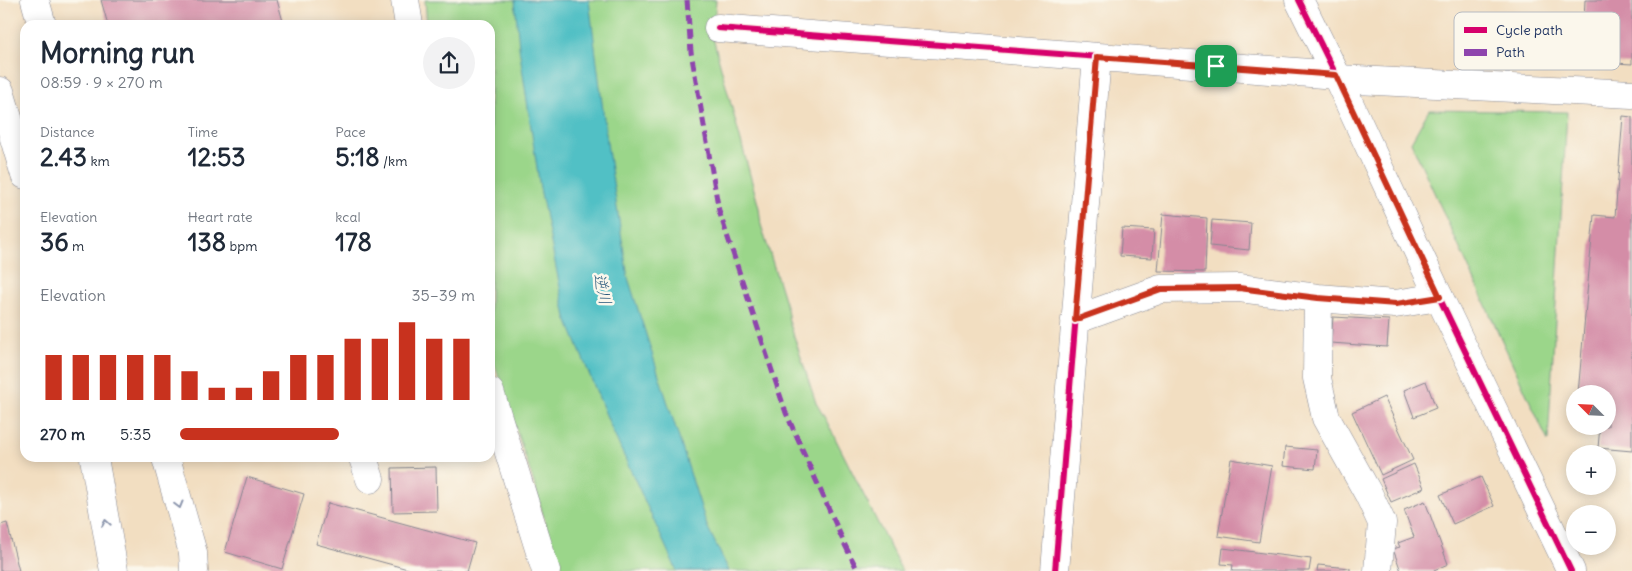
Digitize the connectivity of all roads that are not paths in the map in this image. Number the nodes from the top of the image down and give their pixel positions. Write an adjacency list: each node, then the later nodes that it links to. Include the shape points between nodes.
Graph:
1 (35, 0): 4 (main road)
2 (406, 0): 5 (main road)
3 (1299, 0): 8 (main road)
4 (41, 20)
5 (408, 20)
6 (718, 28): 7 (main road)
7 (1097, 57): 8 (main road); 14 (main road)
8 (1337, 77): 10 (main road); 12 (main road)
9 (0, 91): 11 (main road)
10 (1632, 94)
11 (20, 158)
12 (1440, 297): 13 (main road, via 1396,304); 23 (main road)
13 (1318, 298): 14 (main road, via 1239,288 1161,289); 22 (main road, via 1317,378 1326,418 1382,523)
14 (1075, 320): 21 (main road)
15 (495, 408): 20 (main road)
16 (95, 462): 18 (main road, one-way to 16)
17 (167, 462): 19 (main road, one-way to 19)
18 (114, 571)
19 (194, 571)
20 (546, 571)
21 (1055, 571)
22 (1378, 571)
23 (1572, 571)

